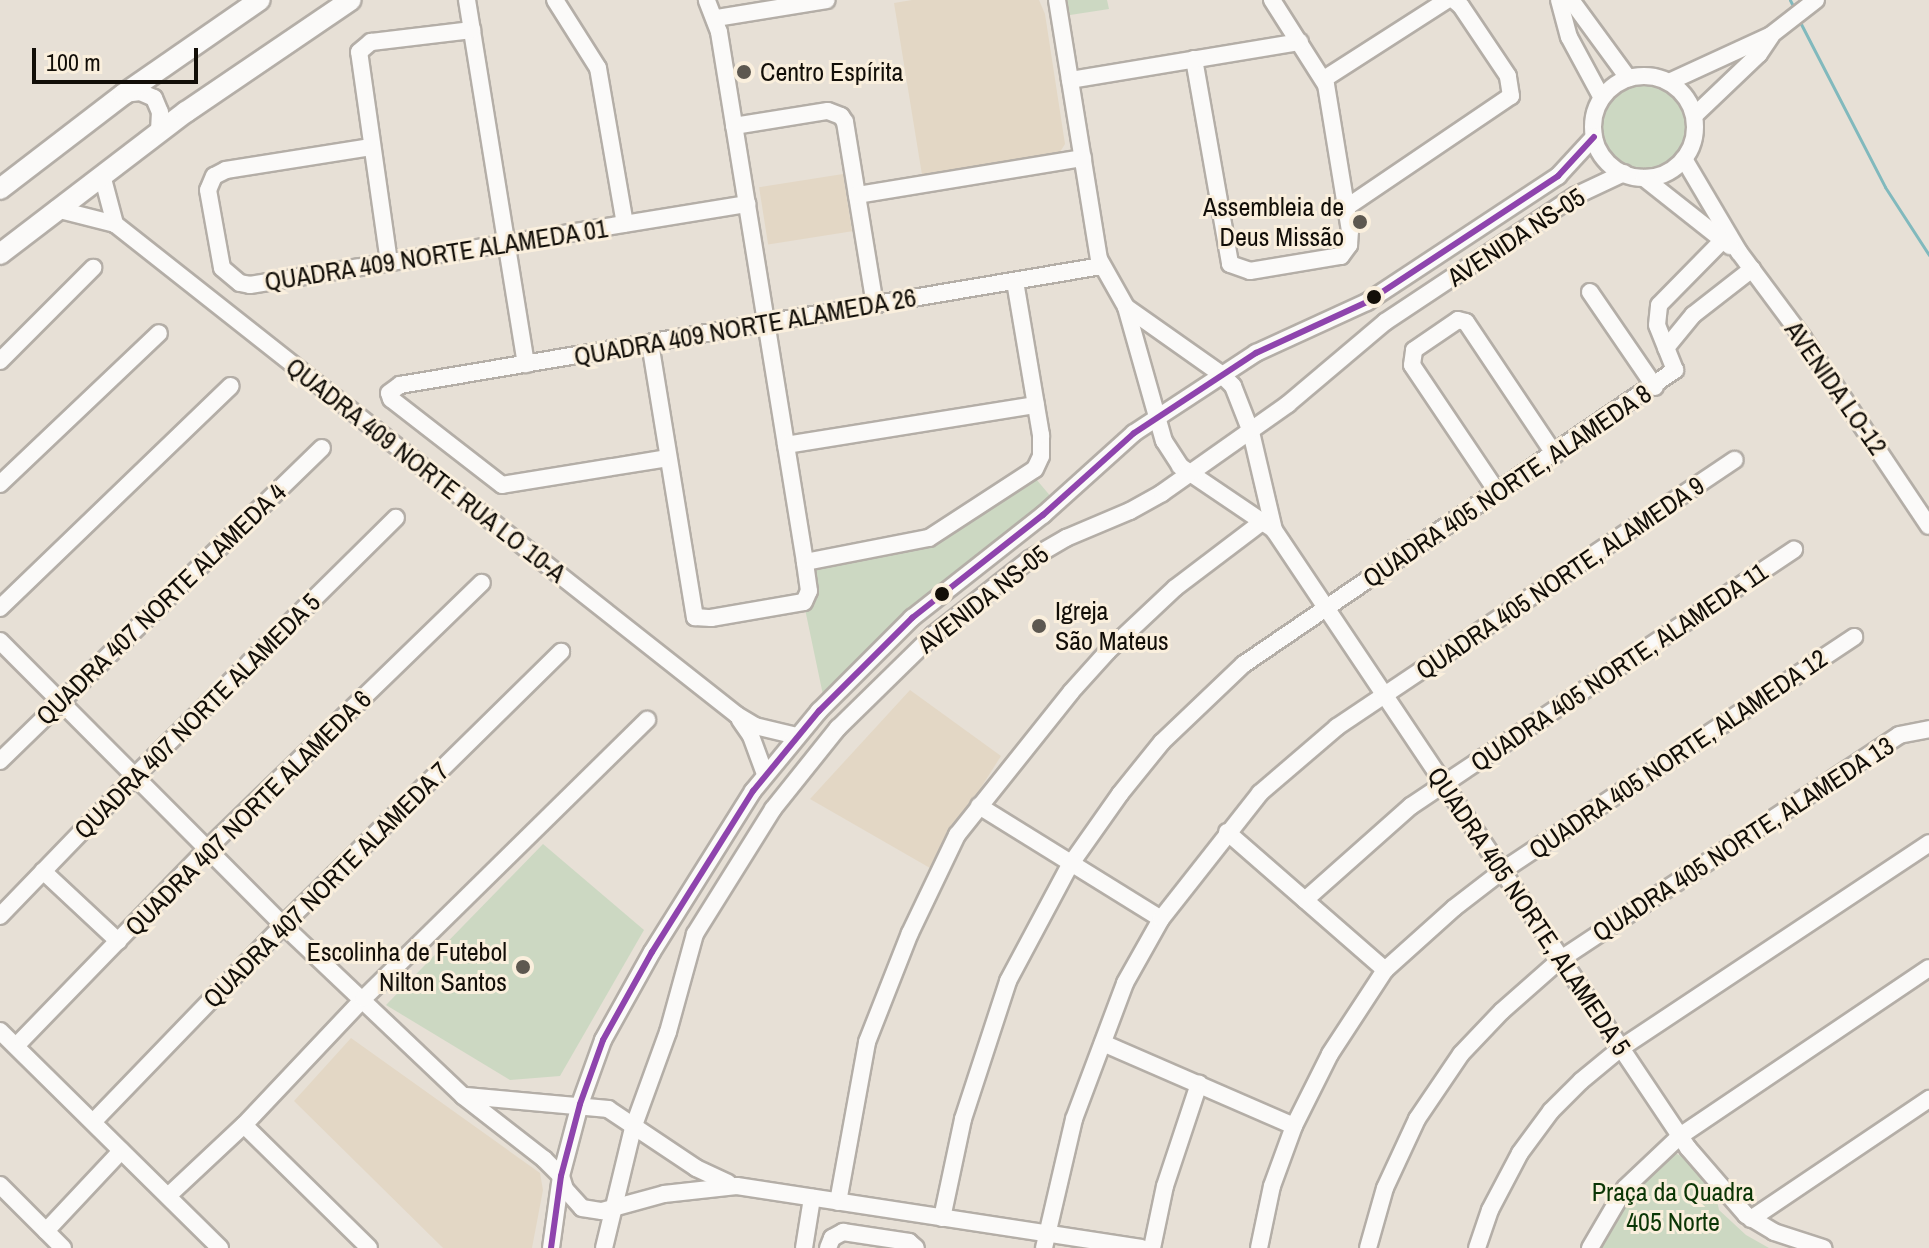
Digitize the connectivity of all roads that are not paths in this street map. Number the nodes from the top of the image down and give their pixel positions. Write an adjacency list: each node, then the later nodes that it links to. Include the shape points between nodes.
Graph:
1 (260, 0): 25 (main road)
2 (351, 0): 29 (main road)
3 (467, 0): 17 (street)
4 (707, 0): 16 (street)
5 (827, 0): 16 (street)
6 (1057, 0): 23 (street)
7 (1272, 0): 19 (street)
8 (1412, 0): 15 (street)
9 (1447, 0): 15 (street)
10 (1454, 0): 40 (street, via 1508,76 1512,92)
11 (1559, 0): 26 (street, via 1569,37)
12 (1571, 0): 21 (street)
13 (1816, 0): 18 (street)
14 (560, 2): 43 (street, via 598,68)
15 (1422, 15): 22 (street)
16 (716, 18): 28 (street)
17 (472, 30): 31 (street, via 371,42 360,49); 45 (street)
18 (1771, 35): 24 (street); 27 (street, via 1759,54)
19 (1300, 42): 20 (street); 22 (street)
20 (1194, 59): 23 (street); 40 (street, via 1227,257 1236,268 1250,271 1335,257 1348,247)
21 (1628, 78): 24 (street); 26 (street)
22 (1324, 79): 40 (street)
23 (1070, 80): 32 (street)
24 (1669, 82): 27 (street, via 1681,90)
25 (124, 94): 29 (street, via 140,92 154,98); 37 (main road)
26 (1602, 98): 30 (street, via 1595,111)
27 (1695, 115): 33 (street, via 1692,146)
28 (734, 126): 38 (street, via 836,113 845,122); 39 (street)
29 (159, 132): 35 (main road)
30 (1594, 137): 34 (street, via 1603,157); 62 (street, AVENIDA NS-05, via 1558,176 1367,302 1281,339)
31 (371, 147): 48 (street); 48 (street, QUADRA 409 NORTE ALAMEDA 01, via 226,170 212,178 208,190 219,264 250,285)
32 (1083, 158): 38 (street); 49 (street)
33 (1684, 159): 36 (street, via 1659,176); 47 (street, AVENIDA LO-12)
34 (1624, 173): 36 (street); 67 (street, AVENIDA NS-05, via 1575,196 1385,322)
35 (102, 175): 41 (main road); 42 (street)
36 (1644, 178): 44 (street, AVENIDA LO-12)
37 (0, 189)
38 (857, 195): 54 (street)
39 (747, 204): 43 (street, QUADRA 409 NORTE ALAMEDA 01); 56 (street)
40 (1347, 207)
41 (56, 209): 42 (street, QUADRA 409 NORTE RUA LO 10-A); 46 (main road)
42 (115, 224): 89 (street, QUADRA 409 NORTE RUA LO 10-A)
43 (625, 224): 45 (street, QUADRA 409 NORTE ALAMEDA 01)
44 (1722, 241): 47 (street, AVENIDA LO-12); 59 (street, QUADRA 405 NORTE, ALAMEDA 8, via 1659,305 1657,325)
45 (507, 243): 48 (street, QUADRA 409 NORTE ALAMEDA 01); 61 (street)
46 (1, 252)
47 (1739, 252): 51 (street, AVENIDA LO-12)
48 (389, 262)
49 (1101, 266): 52 (street, QUADRA 409 NORTE ALAMEDA 26); 55 (street)
50 (93, 268): 60 (street)
51 (1752, 269): 59 (street, via 1693,315); 78 (street, AVENIDA LO-12)
52 (1015, 281): 54 (street, QUADRA 409 NORTE ALAMEDA 26); 65 (street)
53 (1590, 292): 64 (street)
54 (875, 305): 56 (street, QUADRA 409 NORTE ALAMEDA 26)
55 (1126, 307): 62 (street); 66 (street)
56 (766, 323): 58 (street, QUADRA 409 NORTE ALAMEDA 26); 68 (street)
57 (159, 333): 74 (street)
58 (650, 343): 61 (street, QUADRA 409 NORTE ALAMEDA 26); 71 (street)
59 (1666, 348): 64 (street, QUADRA 405 NORTE, ALAMEDA 8, via 1675,370)
60 (0, 361)
61 (526, 364): 71 (street, QUADRA 409 NORTE ALAMEDA 26, via 400,385 390,390 391,399 502,485)
62 (1221, 374): 66 (street, AVENIDA NS-05); 67 (street, via 1237,394)
63 (231, 386): 82 (street)
64 (1655, 387): 70 (street, QUADRA 405 NORTE, ALAMEDA 8)
65 (1036, 405): 68 (street); 80 (street, via 1042,446 1030,474 929,538)
66 (1157, 417): 73 (street, via 1168,451); 92 (street, AVENIDA NS-05, via 912,618)
67 (1251, 432): 73 (street, AVENIDA NS-05); 77 (street)
68 (786, 445): 80 (street)
69 (322, 448): 88 (street, QUADRA 407 NORTE ALAMEDA 4)
70 (1555, 455): 75 (street, QUADRA 405 NORTE, ALAMEDA 8); 75 (street, via 1466,322 1458,320 1414,350 1412,365)
71 (668, 458): 80 (street, via 695,617 794,605 808,597)
72 (1735, 460): 87 (street, QUADRA 405 NORTE, ALAMEDA 9)
73 (1191, 474): 77 (street); 124 (street, AVENIDA NS-05, via 1143,505 1055,543 983,594 904,661 818,750 773,809 695,934 668,1032)
74 (0, 484)
75 (1498, 493): 83 (street, QUADRA 405 NORTE, ALAMEDA 8)
76 (396, 518): 95 (street, QUADRA 407 NORTE ALAMEDA 5)
77 (1268, 526): 83 (street, QUADRA 405 NORTE, ALAMEDA 5); 97 (street, via 1175,588 1108,651)
78 (1929, 526)
79 (1794, 550): 96 (street, QUADRA 405 NORTE, ALAMEDA 11)
80 (805, 562)
81 (482, 583): 100 (street, QUADRA 407 NORTE ALAMEDA 6)
82 (0, 608)
83 (1326, 608): 87 (street, QUADRA 405 NORTE, ALAMEDA 5); 101 (street, QUADRA 405 NORTE, ALAMEDA 8, via 1244,664 1162,742)
84 (1854, 637): 103 (street, QUADRA 405 NORTE, ALAMEDA 12)
85 (0, 641): 88 (street)
86 (561, 652): 107 (street, QUADRA 407 NORTE ALAMEDA 7)
87 (1385, 695): 96 (street, QUADRA 405 NORTE, ALAMEDA 5); 98 (street, QUADRA 405 NORTE, ALAMEDA 9, via 1299,758)
88 (61, 701): 93 (street, QUADRA 407 NORTE ALAMEDA 4); 95 (street)
89 (737, 715): 92 (street, QUADRA 409 NORTE RUA LO 10-A, via 755,726); 94 (street, QUADRA 409 NORTE RUA LO 10-A)
90 (647, 720): 112 (street)
91 (1929, 731): 109 (street, QUADRA 405 NORTE, ALAMEDA 13, via 1899,735)
92 (797, 736): 94 (street, AVENIDA NS-05)
93 (0, 761)
94 (765, 774): 120 (street, AVENIDA NS-05, via 625,998)
95 (135, 776): 100 (street); 102 (street, QUADRA 407 NORTE ALAMEDA 5)
96 (1444, 783): 103 (street, QUADRA 405 NORTE, ALAMEDA 5); 104 (street, QUADRA 405 NORTE, ALAMEDA 11, via 1372,838)
97 (979, 806): 101 (street); 132 (street, via 957,835 910,933 867,1042)
98 (1227, 832): 104 (street); 106 (street, QUADRA 405 NORTE, ALAMEDA 9)
99 (1929, 843): 116 (street)
100 (206, 850): 107 (street); 108 (street, QUADRA 407 NORTE ALAMEDA 6)
101 (1070, 865): 106 (street); 134 (street, QUADRA 405 NORTE, ALAMEDA 8, via 1008,981 988,1033)
102 (43, 871): 105 (street, QUADRA 407 NORTE ALAMEDA 5); 108 (street)
103 (1502, 871): 109 (street, QUADRA 405 NORTE, ALAMEDA 5); 111 (street, QUADRA 405 NORTE, ALAMEDA 12)
104 (1305, 900): 111 (street)
105 (0, 916)
106 (1161, 919): 114 (street, QUADRA 405 NORTE, ALAMEDA 9, via 1125,983)
107 (283, 925): 112 (street); 121 (street, QUADRA 407 NORTE ALAMEDA 7)
108 (118, 941): 115 (street, QUADRA 407 NORTE ALAMEDA 6)
109 (1561, 959): 116 (street, QUADRA 405 NORTE, ALAMEDA 5); 149 (street, QUADRA 405 NORTE, ALAMEDA 13, via 1482,1031 1442,1079 1389,1176)
110 (1929, 968): 125 (street)
111 (1385, 970): 123 (street, QUADRA 405 NORTE, ALAMEDA 12, via 1330,1054)
112 (364, 998): 118 (street); 122 (street)
113 (0, 1031): 115 (street)
114 (1103, 1043): 117 (street); 137 (street, QUADRA 405 NORTE, ALAMEDA 9, via 1074,1119)
115 (16, 1046): 121 (street)
116 (1621, 1048): 125 (street, QUADRA 405 NORTE, ALAMEDA 5); 150 (street, via 1560,1101 1527,1141 1495,1199)
117 (1199, 1084): 123 (street); 147 (street, via 1165,1186)
118 (463, 1096): 120 (street); 127 (street)
119 (1929, 1099): 135 (street)
120 (580, 1104): 124 (street, via 608,1109); 127 (street, AVENIDA NS-05)
121 (94, 1121): 126 (street)
122 (244, 1125): 130 (street); 140 (street)
123 (1294, 1126): 148 (street, QUADRA 405 NORTE, ALAMEDA 12, via 1272,1186)
124 (633, 1128): 129 (street, via 706,1174); 133 (street, AVENIDA NS-05)
125 (1680, 1136): 135 (street, QUADRA 405 NORTE, ALAMEDA 5); 151 (street, via 1625,1188)
126 (121, 1151): 130 (street); 136 (street)
127 (561, 1176): 133 (street, via 582,1208); 141 (street, AVENIDA NS-05)
128 (0, 1185): 136 (street)
129 (737, 1186): 131 (street); 133 (street, via 676,1192)
130 (168, 1196): 139 (street)
131 (812, 1198): 132 (street); 143 (street)
132 (838, 1202): 134 (street)
133 (614, 1208): 142 (street, AVENIDA NS-05)
134 (942, 1218): 137 (street)
135 (1751, 1219): 152 (street, QUADRA 405 NORTE, ALAMEDA 5)
136 (46, 1231): 138 (street)
137 (1046, 1241): 146 (street)
138 (63, 1248)
139 (220, 1248)
140 (369, 1248)
141 (551, 1248)
142 (604, 1248)
143 (804, 1248)
144 (828, 1248): 145 (street, via 843,1232 909,1242)
145 (916, 1248)
146 (1141, 1248)
147 (1152, 1248)
148 (1259, 1248)
149 (1368, 1248)
150 (1477, 1248)
151 (1590, 1248)
152 (1823, 1248)

